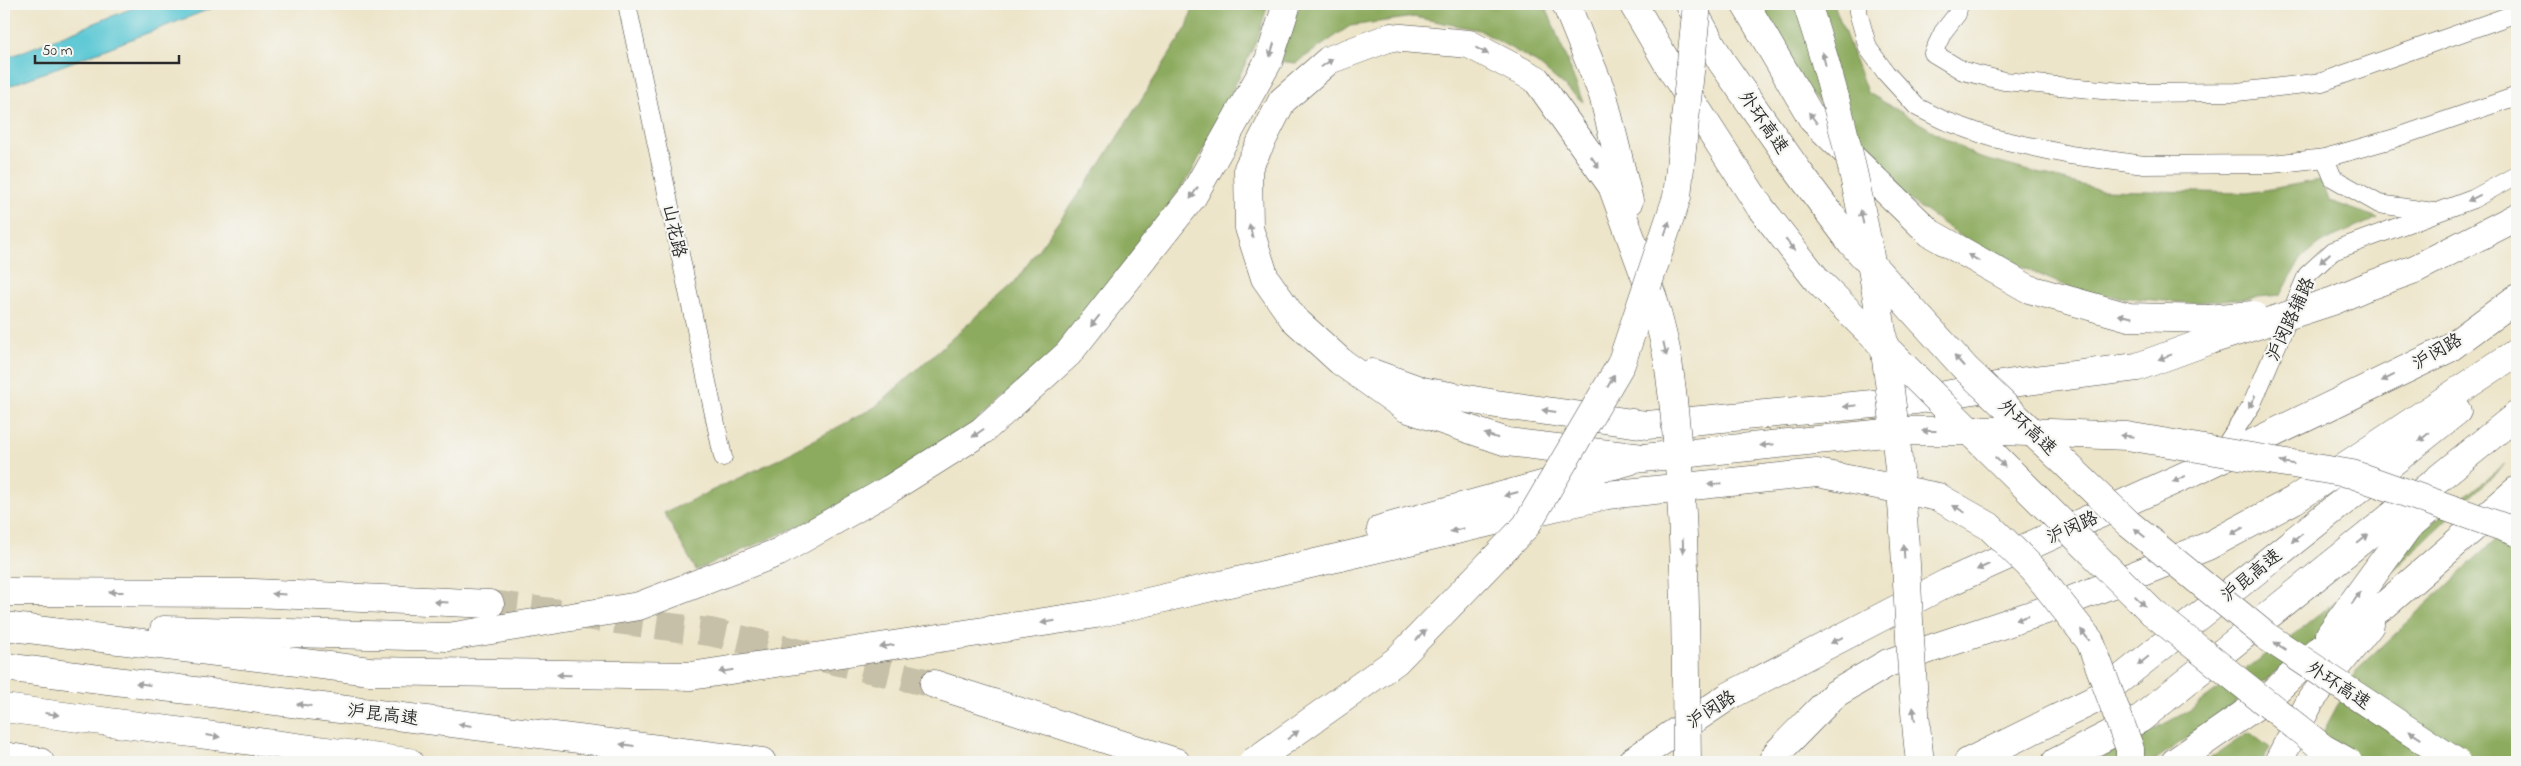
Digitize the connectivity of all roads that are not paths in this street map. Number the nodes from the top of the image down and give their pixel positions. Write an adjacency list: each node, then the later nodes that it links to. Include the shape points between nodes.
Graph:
1 (627, 4): 25 (street, 山花路)
2 (1287, 4): 34 (highway, one-way to 34, via 1269,60 1194,196 1068,354 982,431 890,489 779,552 639,606 448,637)
3 (1566, 4): 19 (highway, bridge, via 1603,94)
4 (1634, 4): 39 (highway, one-way to 39, bridge, via 1668,64 1760,207 1817,280 2152,612)
5 (1689, 4): 56 (highway, 外环高速, one-way to 5, bridge, via 2266,636 2130,524 1966,369 1851,242 1721,61)
6 (1696, 4): 45 (highway, one-way to 6, bridge, via 1396,661 1531,518 1621,364 1677,197)
7 (1745, 4): 17 (highway, one-way to 7, bridge, via 2247,316 2208,319 2129,317 2028,289 1930,233 1813,120)
8 (1807, 4): 49 (highway, one-way to 8, bridge, via 1913,705 1899,471 1880,312 1856,185)
9 (1858, 4): 13 (street, via 1868,48 1917,107 1993,138 2070,155 2144,165 2272,164)
10 (1959, 4): 11 (street, via 1957,14 1942,32 1933,53 1963,71 2004,81 2134,93 2237,92 2322,82)
11 (2517, 13)
12 (2517, 96): 13 (street, via 2392,139)
13 (2325, 158): 15 (street, via 2333,178 2379,204)
14 (2517, 175): 15 (street, 沪闵路辅路, one-way to 15, via 2473,199)
15 (2436, 212): 27 (street, 沪闵路辅路, one-way to 27, via 2333,251 2307,275 2252,404)
16 (2517, 217): 17 (highway, via 2415,269)
17 (2368, 286): 21 (highway, one-way to 21, bridge, via 2333,301 2137,366 1916,400 1647,425 1422,391)
18 (2517, 298): 27 (highway, 沪闵路, one-way to 27, via 2448,349)
19 (1654, 302): 21 (highway, one-way to 19, bridge, via 1293,318 1265,278 1249,228 1248,168 1282,101 1329,60 1391,37 1469,44 1536,79 1612,186); 47 (highway, one-way to 47, bridge, via 1668,360 1682,513 1687,626)
20 (2517, 352): 48 (highway, one-way to 48, bridge, via 2294,500 2208,546 2049,609 1888,663 1835,694)
21 (1340, 361): 26 (highway, one-way to 21, via 1508,442 1406,408)
22 (2517, 363): 50 (highway, 沪昆高速, one-way to 50, via 2094,700)
23 (2517, 415): 51 (highway, one-way to 23, via 2140,719)
24 (2517, 430): 35 (highway, one-way to 24, via 2408,527)
25 (723, 457)
26 (1642, 458): 29 (highway, one-way to 26, bridge, via 2352,474 2127,436 2001,431 1904,432); 33 (highway, one-way to 33, via 1372,532)
27 (2214, 462): 46 (highway, 沪闵路, one-way to 46, via 1930,592 1729,696)
28 (2517, 490): 32 (highway)
29 (2517, 532)
30 (4, 592): 31 (highway, one-way to 30, via 254,593)
31 (490, 604)
32 (2386, 604): 35 (highway); 54 (highway, via 2311,700)
33 (1096, 614): 34 (highway, one-way to 34, via 691,676 645,677 370,671); 52 (highway, one-way to 33, bridge, via 2130,749 2090,642 2034,570 1988,526 1938,497 1816,473 1607,495)
34 (4, 626)
35 (2317, 652): 53 (highway, via 2270,696)
36 (4, 667): 43 (highway, 沪昆高速, one-way to 36)
37 (934, 684): 44 (highway)
38 (4, 708): 42 (highway, one-way to 42)
39 (2331, 755): 55 (highway, bridge)
40 (4, 756): 41 (highway)
41 (40, 762)
42 (409, 762)
43 (762, 762)
44 (1176, 762)
45 (1253, 762)
46 (1631, 762)
47 (1687, 762)
48 (1772, 762)
49 (1920, 762)
50 (1968, 762)
51 (2056, 762)
52 (2130, 762)
53 (2175, 762)
54 (2278, 762)
55 (2348, 762)
56 (2456, 762)

